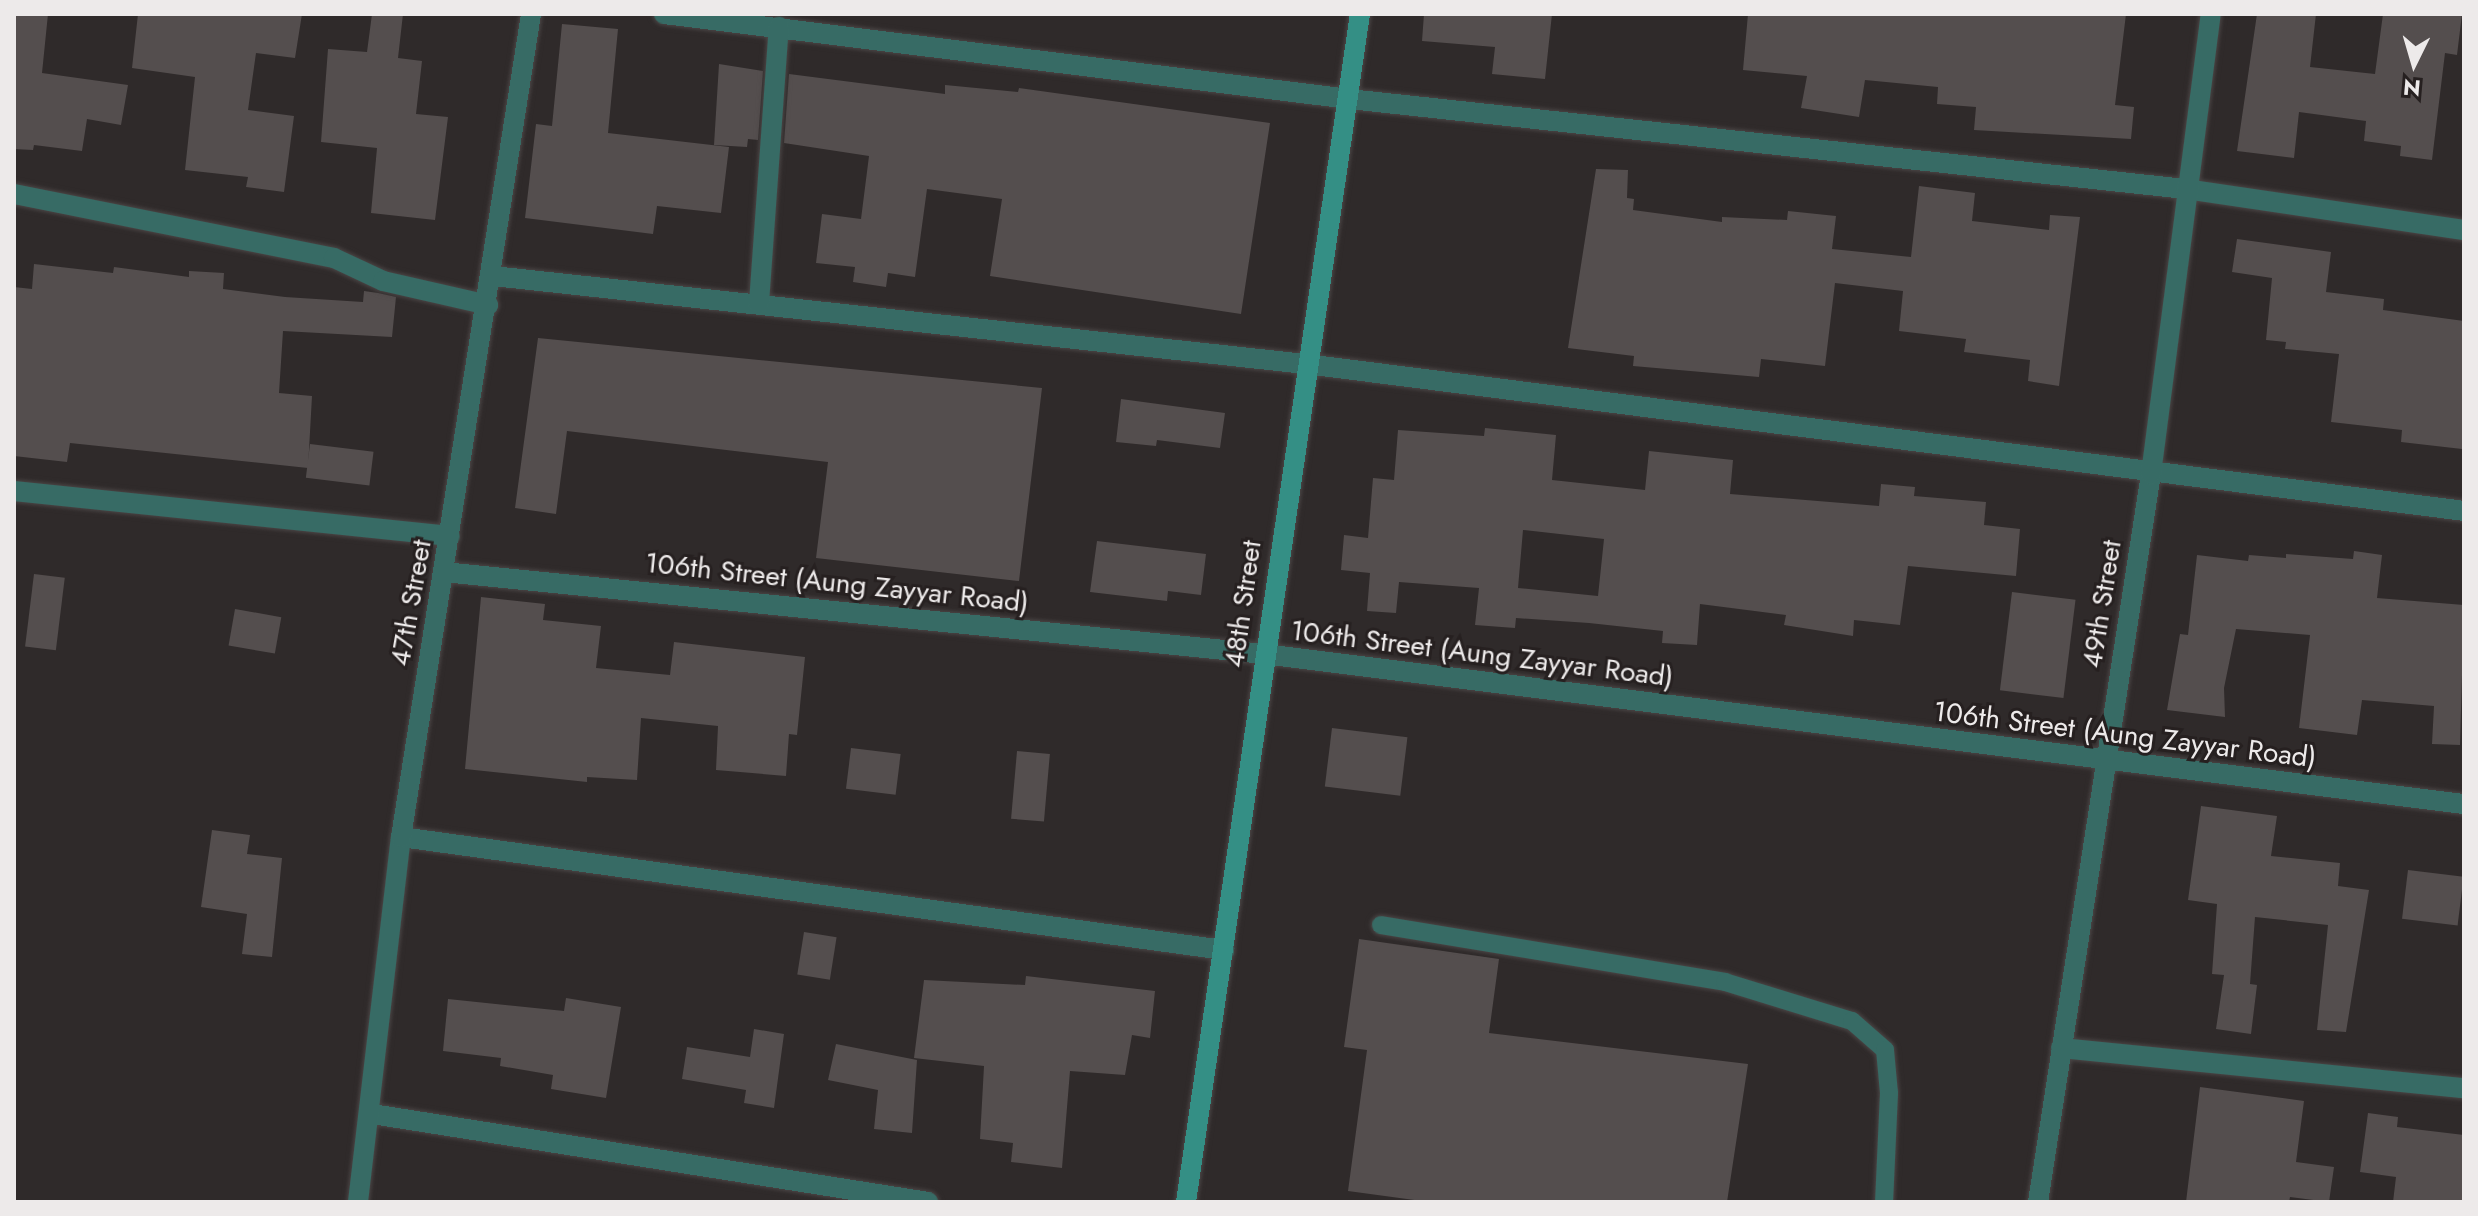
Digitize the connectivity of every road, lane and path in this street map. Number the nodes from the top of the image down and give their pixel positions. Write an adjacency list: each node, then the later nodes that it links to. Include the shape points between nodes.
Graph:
1 (531, 14): 10 (street, 47th Street)
2 (664, 14): 5 (street)
3 (1360, 14): 6 (main road, 48th Street)
4 (2211, 14): 7 (street, 49th Street)
5 (779, 27): 6 (street); 11 (street)
6 (1349, 99): 7 (street); 13 (main road, 48th Street)
7 (2186, 189): 9 (street); 14 (street, 49th Street)
8 (14, 194): 12 (street, via 334,258 383,281)
9 (2464, 230)
10 (493, 276): 11 (street); 12 (street, 47th Street)
11 (759, 303): 13 (street)
12 (488, 305): 17 (street, 47th Street)
13 (1306, 364): 14 (street); 19 (main road, 48th Street)
14 (2151, 474): 16 (street); 20 (street, 49th Street)
15 (14, 491): 17 (street)
16 (2464, 511)
17 (450, 536): 18 (street, 47th Street)
18 (443, 572): 19 (street, 106th Street (Aung Zayyar Road)); 22 (street, 47th Street)
19 (1264, 654): 20 (street, 106th Street (Aung Zayyar Road)); 24 (main road, 48th Street)
20 (2105, 762): 21 (street, 106th Street (Aung Zayyar Road)); 25 (street, 49th Street)
21 (2464, 804)
22 (401, 837): 24 (street); 27 (street, 47th Street)
23 (1381, 925): 31 (lane, via 1725,982 1852,1021 1885,1050 1889,1093)
24 (1224, 950): 30 (main road, 48th Street)
25 (2061, 1048): 26 (street); 32 (street, 49th Street)
26 (2464, 1088)
27 (372, 1114): 28 (street, 47th Street); 29 (street)
28 (358, 1202)
29 (928, 1202)
30 (1186, 1202)
31 (1884, 1202)
32 (2038, 1202)

